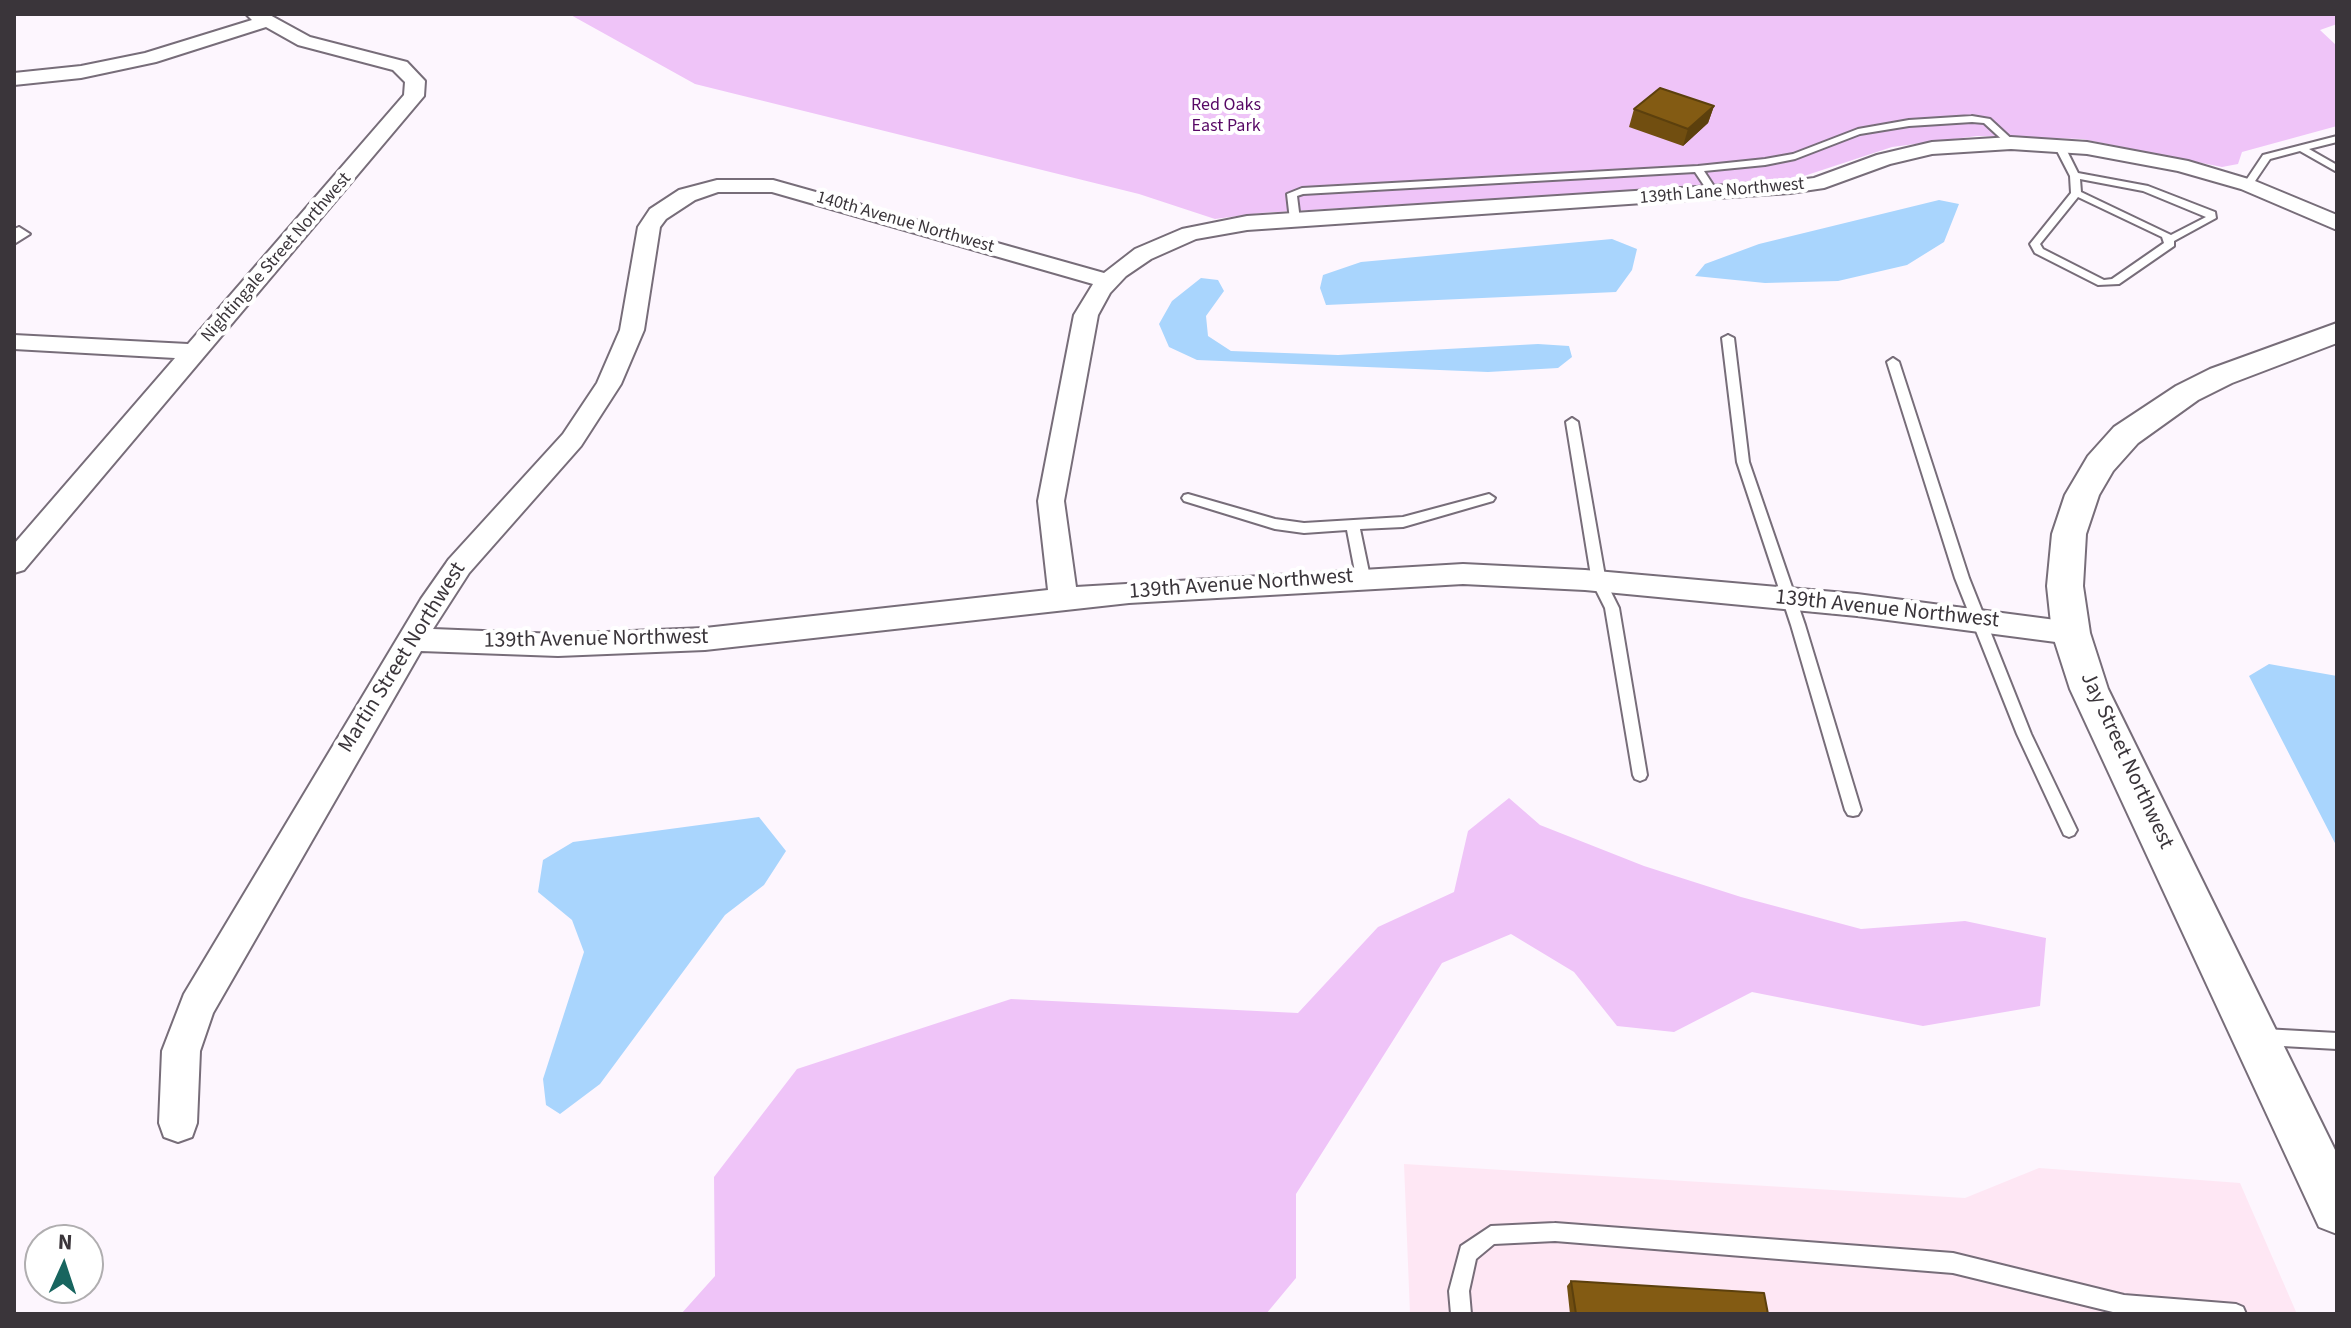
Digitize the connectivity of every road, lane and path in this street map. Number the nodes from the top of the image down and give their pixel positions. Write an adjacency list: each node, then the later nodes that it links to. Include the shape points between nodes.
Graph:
1 (260, 18): 2 (street, via 149,58); 21 (street, Nightingale Street Northwest, via 304,41 400,66 415,81 414,96)
2 (14, 79)
3 (2337, 139): 6 (lane)
4 (2011, 143): 5 (street, 139th Lane Northwest); 7 (lane, via 1987,121 1909,123 1858,132 1795,156); 13 (street, 139th Lane Northwest, via 1932,148 1817,184)
5 (2059, 145): 9 (lane); 10 (street, 139th Lane Northwest, via 2148,158)
6 (2301, 148): 8 (lane); 10 (lane, via 2266,157)
7 (1698, 169): 13 (lane); 14 (lane, via 1302,191 1292,194)
8 (2337, 169)
9 (2074, 175): 12 (lane); 16 (lane, via 2145,188 2211,214)
10 (2248, 185): 15 (street, 139th Lane Northwest)
11 (701, 191): 17 (street, 140th Avenue Northwest, via 729,185 773,186); 34 (street, Martin Street Northwest, via 658,214 649,227 632,330 592,413 459,566)
12 (2076, 193): 16 (lane); 16 (lane, via 2035,244 2050,258 2102,283 2115,282)
13 (1714, 194): 14 (street, 139th Lane Northwest)
14 (1295, 220): 17 (street, 139th Lane Northwest, via 1190,234 1143,254)
15 (2337, 223)
16 (2171, 239)
17 (1107, 281): 30 (street, via 1092,302 1081,333 1051,501)
18 (2337, 332): 33 (street, Jay Street Northwest, via 2187,393 2117,445 2082,495 2069,534 2065,586)
19 (1728, 338): 31 (lane, via 1743,462)
20 (14, 342): 21 (street)
21 (195, 352): 27 (street, Nightingale Street Northwest)
22 (1893, 362): 32 (lane)
23 (1572, 422): 29 (lane)
24 (1188, 498): 26 (lane, via 1275,524)
25 (1489, 498): 26 (lane, via 1403,522)
26 (1353, 527): 28 (lane)
27 (14, 563)
28 (1363, 577): 29 (street, 139th Avenue Northwest, via 1463,574); 30 (street, 139th Avenue Northwest)
29 (1599, 582): 31 (street, 139th Avenue Northwest); 35 (lane, via 1612,608)
30 (1063, 598): 34 (street, 139th Avenue Northwest, via 690,640 558,645)
31 (1787, 599): 32 (street, 139th Avenue Northwest); 36 (lane)
32 (1977, 618): 33 (street, 139th Avenue Northwest); 37 (lane)
33 (2071, 633): 38 (street, Jay Street Northwest, via 2089,689)
34 (411, 639): 40 (street, Martin Street Northwest, via 197,1006 181,1051)
35 (1640, 775)
36 (1853, 810)
37 (2069, 830)
38 (2256, 1037): 39 (lane); 41 (street, Jay Street Northwest)
39 (2337, 1041)
40 (178, 1123)
41 (2337, 1209)
42 (1461, 1314): 43 (lane, via 1459,1291 1468,1253 1491,1235 1555,1232 1953,1263 2124,1305)
43 (2236, 1314)

